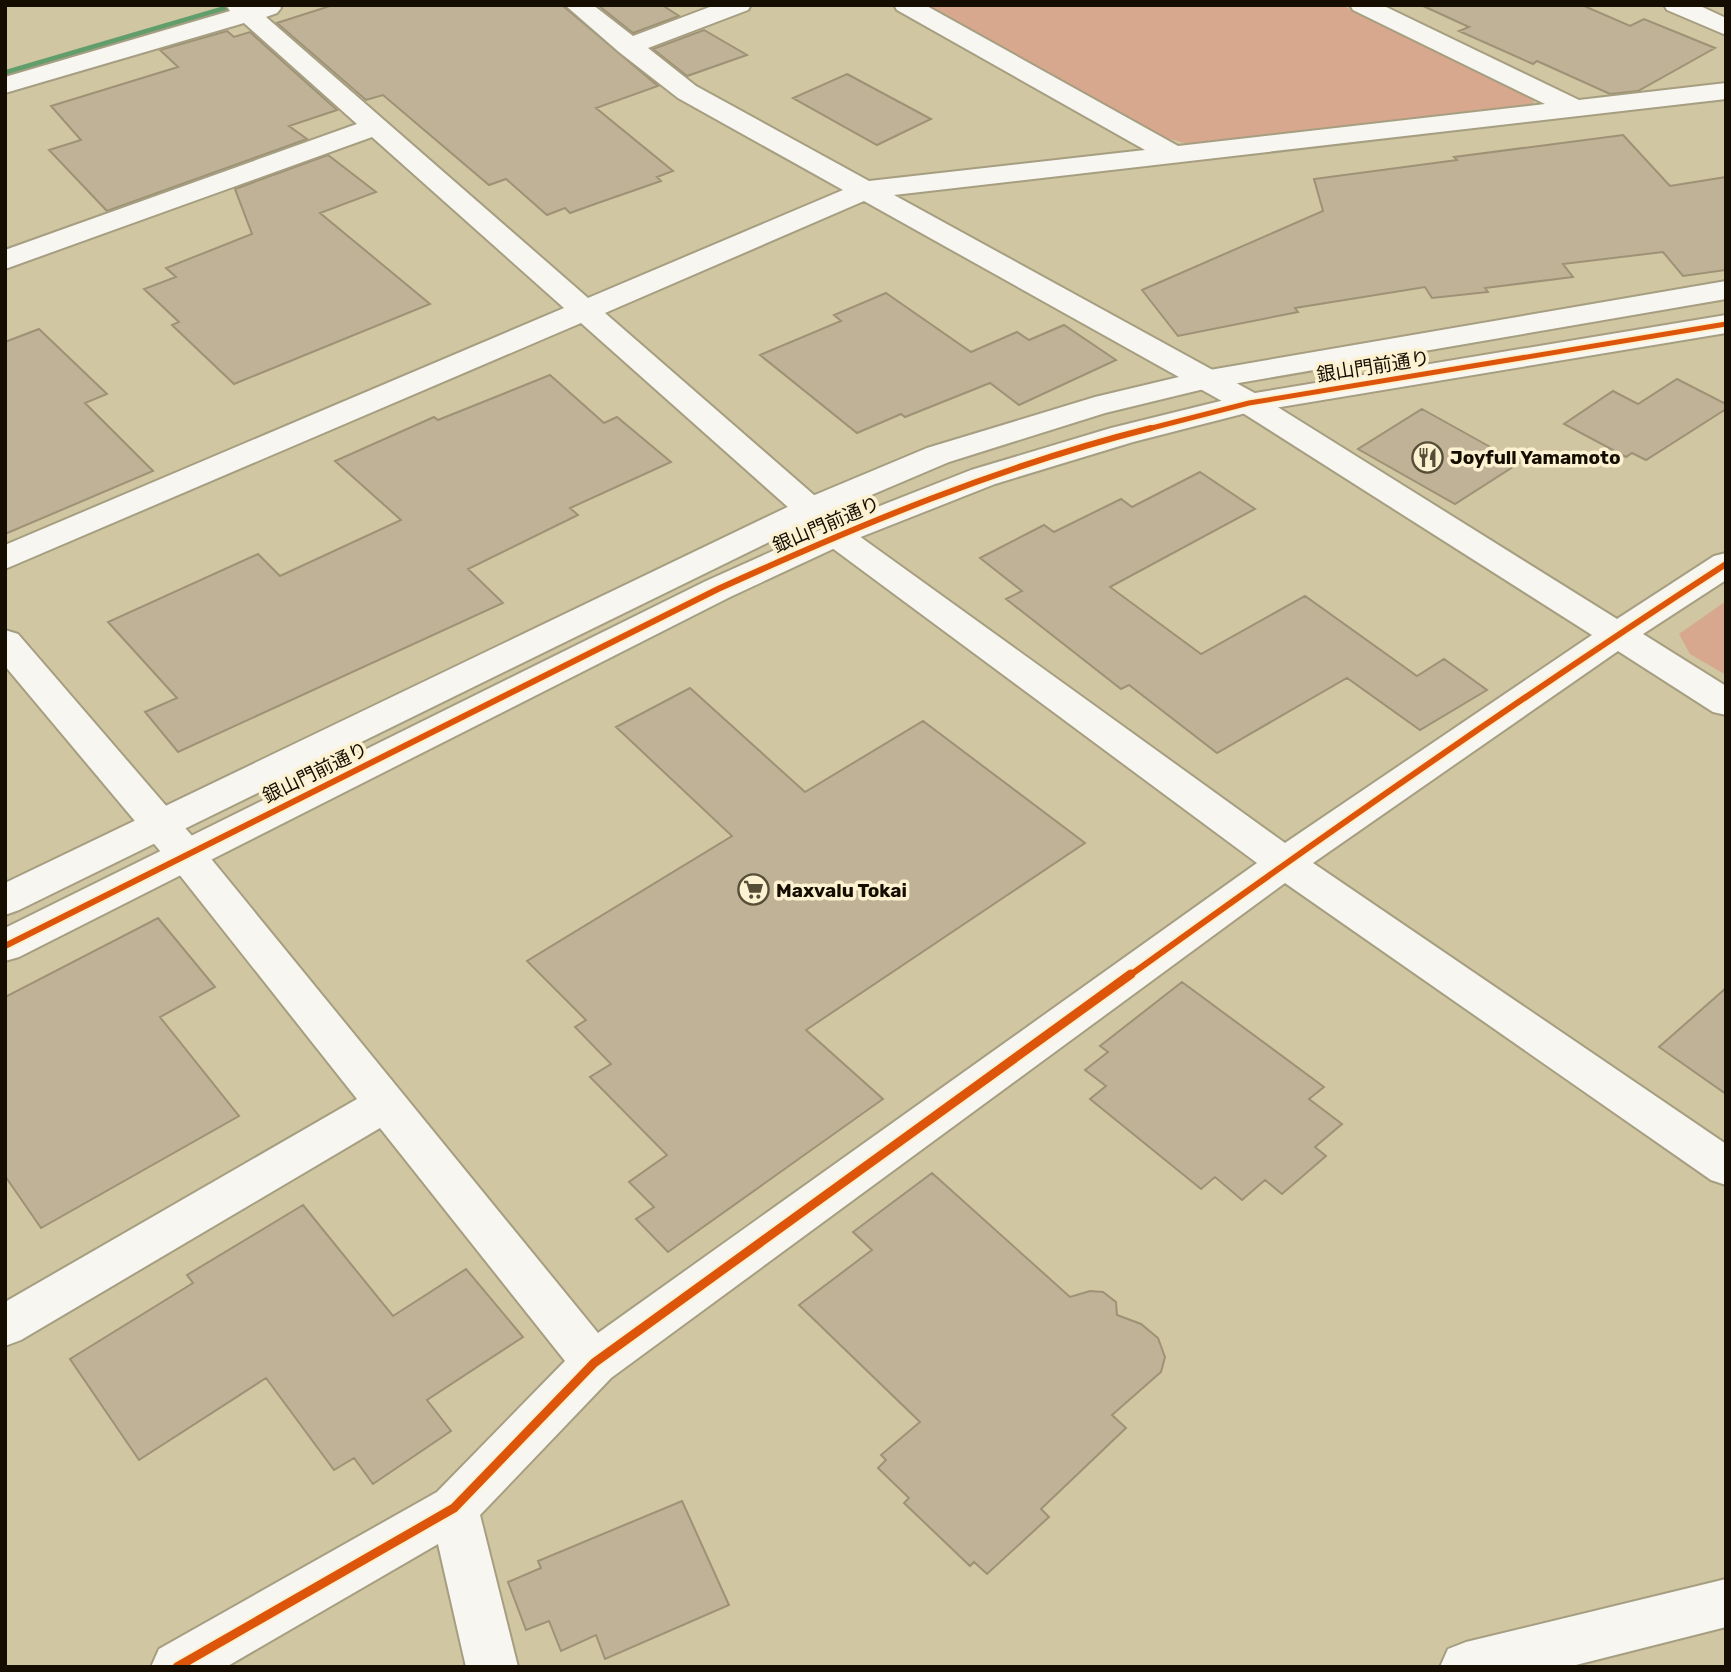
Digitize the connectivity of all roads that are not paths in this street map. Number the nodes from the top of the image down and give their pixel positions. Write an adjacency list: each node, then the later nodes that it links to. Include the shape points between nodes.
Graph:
1 (202, 5): 10 (street)
2 (577, 5): 9 (street)
3 (906, 5): 15 (street)
4 (1362, 5): 13 (street)
5 (1676, 5): 8 (street)
6 (255, 8): 11 (street); 14 (street)
7 (720, 8): 9 (street)
8 (1726, 27)
9 (628, 47): 16 (street, via 687,92)
10 (5, 62)
11 (5, 85)
12 (1726, 91): 13 (street)
13 (1577, 109): 15 (street)
14 (376, 126): 17 (street); 19 (street)
15 (1176, 156): 16 (street)
16 (867, 190): 19 (street); 21 (street)
17 (5, 260)
18 (1726, 290): 21 (street, 銀山門前通り)
19 (582, 311): 23 (street); 24 (street)
20 (1726, 324): 22 (street, 銀山門前通り)
21 (1204, 380): 22 (street); 23 (street, 銀山門前通り, via 1095,406 938,455)
22 (1249, 403): 23 (street, 銀山門前通り); 26 (street)
23 (823, 522): 29 (street, 銀山門前通り, via 718,589); 30 (street)
24 (5, 558)
25 (1726, 565): 26 (street)
26 (1617, 635): 28 (street); 30 (street)
27 (5, 642): 29 (street)
28 (1726, 704)
29 (172, 839): 31 (street, 銀山門前通り); 32 (street, 銀山門前通り); 33 (street)
30 (1285, 863): 34 (street); 36 (street)
31 (5, 900)
32 (5, 946)
33 (384, 1105): 35 (street); 36 (street)
34 (1726, 1167)
35 (5, 1326)
36 (594, 1363): 37 (street)
37 (454, 1508): 39 (street); 40 (street)
38 (1726, 1603): 41 (street)
39 (177, 1667)
40 (492, 1667)
41 (1466, 1667)

